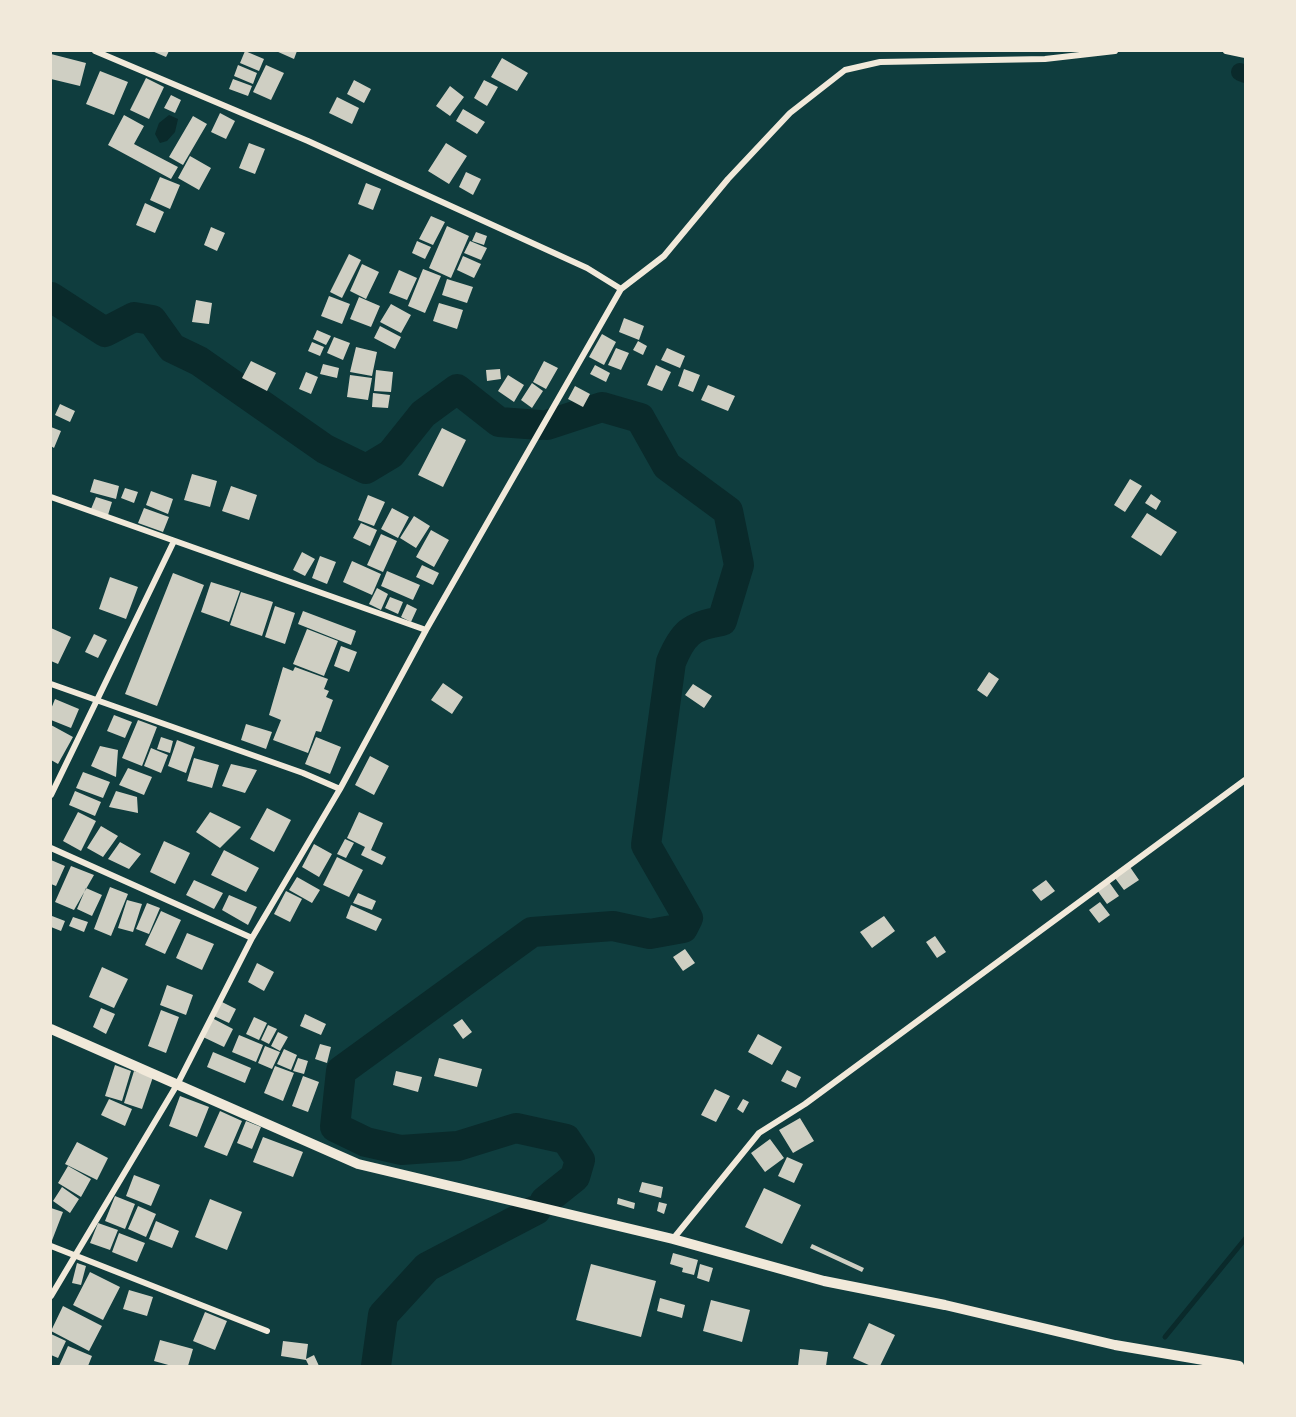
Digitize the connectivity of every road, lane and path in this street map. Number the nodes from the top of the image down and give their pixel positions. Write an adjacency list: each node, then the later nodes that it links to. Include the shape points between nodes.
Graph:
1 (95, 51): 5 (street, via 308,141 587,268)
2 (1115, 51): 5 (street, via 1045,59 880,62 845,70 790,113 664,255)
3 (1226, 51): 4 (street)
4 (1245, 55)
5 (621, 289): 8 (street)
6 (51, 497): 7 (street)
7 (174, 541): 8 (street); 10 (street)
8 (426, 630): 12 (street)
9 (51, 684): 10 (street)
10 (96, 701): 12 (street); 13 (street)
11 (1245, 780): 18 (street, via 805,1104 759,1132)
12 (340, 789): 15 (street)
13 (51, 795)
14 (51, 848): 15 (street)
15 (252, 938): 17 (street)
16 (51, 1029): 17 (street)
17 (178, 1083): 18 (street, via 358,1164); 20 (street)
18 (673, 1239): 23 (street, via 824,1281 1116,1345)
19 (51, 1246): 20 (street)
20 (74, 1255): 21 (street); 22 (street)
21 (51, 1296)
22 (267, 1331)
23 (1239, 1366)

